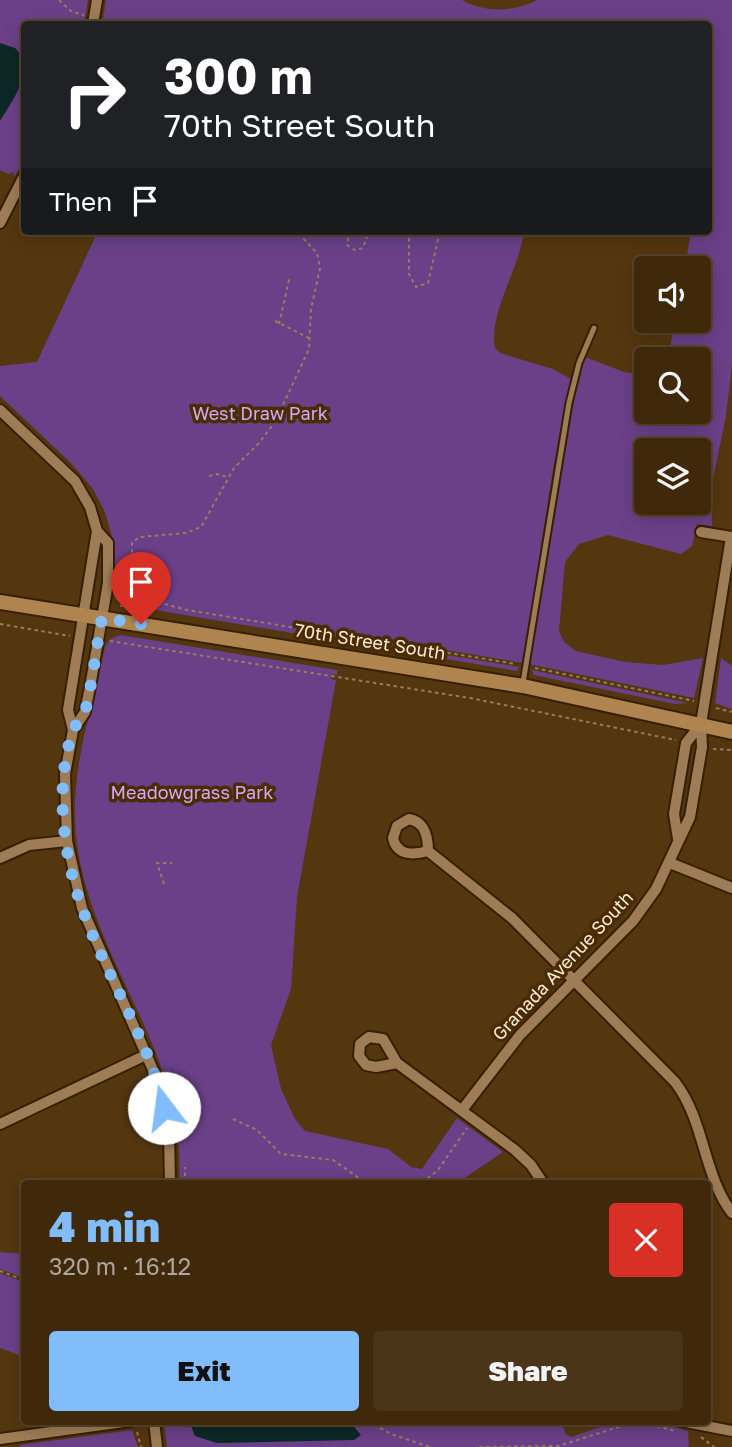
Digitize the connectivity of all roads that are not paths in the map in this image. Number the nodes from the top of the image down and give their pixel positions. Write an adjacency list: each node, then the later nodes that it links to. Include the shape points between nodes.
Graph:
1 (97, 0): 2 (street)
2 (94, 21)
3 (21, 182): 4 (street)
4 (0, 223)
5 (594, 328): 13 (lane, via 569,402)
6 (0, 410): 7 (street, via 75,481)
7 (97, 531): 11 (street); 12 (street, via 108,543 109,559)
8 (701, 532): 9 (street, Granada Avenue South)
9 (731, 537): 14 (street, Granada Avenue South)
10 (0, 602): 11 (main road, 70th Street South)
11 (84, 616): 12 (main road, 70th Street South); 15 (street, via 68,710)
12 (102, 618): 13 (main road, 70th Street South); 15 (street, via 85,712)
13 (523, 686): 14 (main road, 70th Street South)
14 (701, 724): 16 (main road, 70th Street South); 17 (street, Granada Avenue South, via 702,747 690,817); 17 (street, Granada Avenue South, via 686,743 674,814)
15 (73, 730): 18 (street, via 65,784)
16 (732, 732)
17 (678, 839): 21 (street, Granada Avenue South)
18 (67, 841): 20 (street, via 29,845); 24 (street, via 85,917)
19 (428, 851): 23 (street, via 500,906)
20 (0, 858)
21 (670, 863): 22 (street); 23 (street, Granada Avenue South, via 638,915)
22 (732, 888)
23 (574, 980): 26 (street, Granada Avenue South, via 513,1043); 30 (street, via 680,1089)
24 (148, 1054): 27 (street); 28 (street, via 166,1119)
25 (397, 1063): 26 (street)
26 (461, 1110): 29 (street, via 519,1153)
27 (0, 1124)
28 (170, 1180)
29 (541, 1180)
30 (732, 1213)
31 (102, 1425): 35 (street)
32 (155, 1425): 36 (street)
33 (701, 1425): 34 (street)
34 (732, 1431)
35 (0, 1439)
36 (158, 1447)

